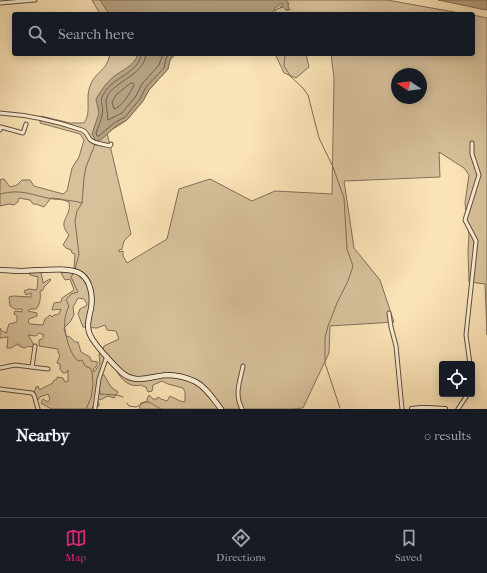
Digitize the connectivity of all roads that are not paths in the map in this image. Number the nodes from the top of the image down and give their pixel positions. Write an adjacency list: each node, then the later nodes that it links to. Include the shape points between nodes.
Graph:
1 (35, 0): 2 (street)
2 (0, 3)
3 (0, 113): 8 (street, via 43,119 85,131 94,142 110,146)
4 (2, 123): 6 (street)
5 (26, 124): 6 (street, via 23,133)
6 (1, 129)
7 (472, 143): 13 (street, via 472,154 479,175 465,220 476,241 466,335)
8 (111, 144)
9 (0, 270): 12 (street, via 75,271 84,276 89,286 92,304 89,333)
10 (389, 313): 24 (street, via 396,346)
11 (35, 346): 15 (street)
12 (108, 356): 20 (street, via 99,379); 22 (street, via 123,374 132,378 170,375 196,382)
13 (470, 361)
14 (243, 366): 23 (street, via 237,392)
15 (32, 367): 16 (street, via 15,365); 17 (street)
16 (0, 368)
17 (48, 369)
18 (0, 389): 21 (street, via 32,393)
19 (466, 397): 27 (street)
20 (95, 408)
21 (38, 409)
22 (221, 409)
23 (242, 409)
24 (402, 409)
25 (412, 409): 26 (street)
26 (446, 409)
27 (458, 409)

